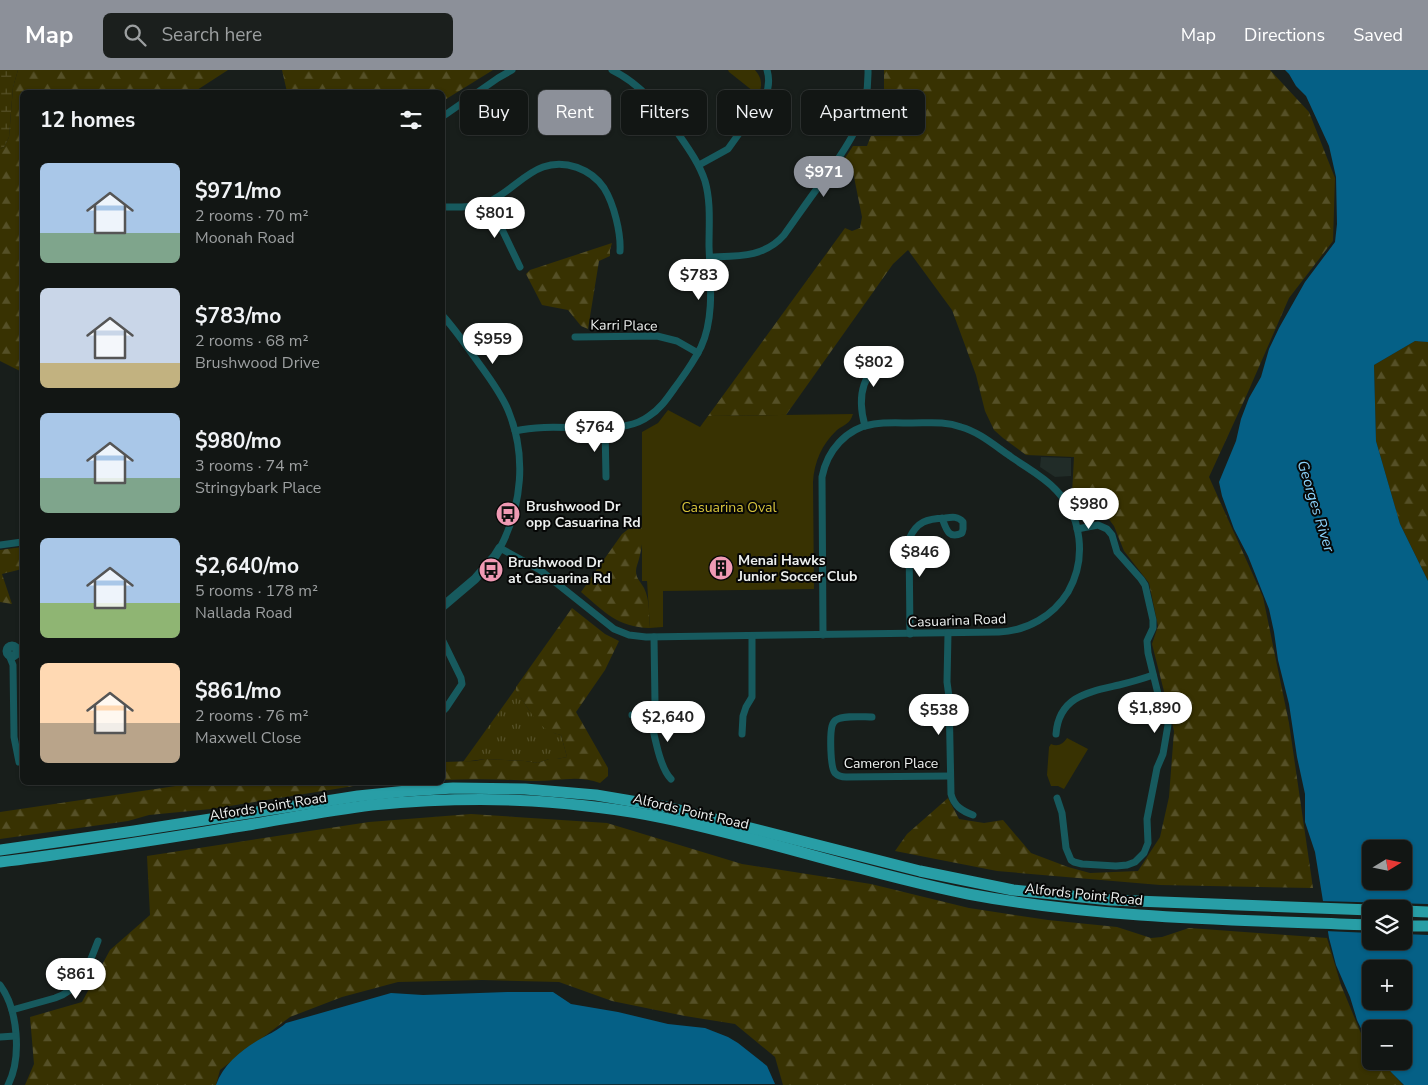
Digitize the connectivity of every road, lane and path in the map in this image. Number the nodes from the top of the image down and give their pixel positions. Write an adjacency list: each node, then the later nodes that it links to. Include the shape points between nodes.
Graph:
1 (512, 70): 5 (street)
2 (767, 70): 6 (street, via 768,91 732,144 724,152)
3 (868, 70): 10 (street, via 864,106 850,143 784,235 774,245 756,254)
4 (617, 71): 6 (street, via 651,98)
5 (445, 115)
6 (698, 164): 10 (street, via 708,199)
7 (489, 202): 8 (street, via 468,207); 9 (street, via 543,167 563,164 581,169 596,179 608,196 620,236); 11 (street)
8 (445, 207)
9 (620, 251)
10 (710, 257): 15 (street, via 709,318)
11 (520, 267)
12 (445, 318): 18 (street, via 496,389)
13 (575, 337): 15 (street, Karri Place, via 656,336 677,341)
14 (891, 352): 16 (street, via 870,372 863,386 860,405)
15 (698, 353): 17 (street, via 665,401 650,416 631,425)
16 (865, 426): 21 (street, Casuarina Road, via 939,422 970,430 1051,485 1068,505); 28 (street, Casuarina Road, via 838,443 824,469 821,485)
17 (605, 427): 18 (street); 19 (street)
18 (515, 431): 24 (street, via 520,460 518,494 513,518)
19 (606, 477)
20 (942, 518): 27 (street, via 923,522 909,539)
21 (1078, 529): 26 (street, Casuarina Road, via 1080,551 1075,575 1063,599 1045,617 1012,631); 34 (street, via 1095,525 1107,529 1117,552 1145,585 1153,620 1147,645)
22 (20, 542): 23 (street)
23 (0, 546)
24 (500, 548): 25 (street, via 475,579); 30 (street, Casuarina Road, via 540,570 614,629 629,635)
25 (445, 602)
26 (948, 633): 27 (street, Casuarina Road); 42 (street)
27 (910, 634): 28 (street, Casuarina Road)
28 (823, 635): 29 (street, Casuarina Road)
29 (752, 636): 30 (street, Casuarina Road); 39 (street, via 752,696 743,716)
30 (654, 637): 37 (street, via 655,703)
31 (445, 645): 35 (street, via 462,681)
32 (0, 647): 33 (street)
33 (13, 652): 41 (street, via 14,744)
34 (1154, 676): 40 (street, via 1079,697 1063,711); 44 (street, via 1168,725 1147,819 1148,843 1141,857 1122,865 1074,862 1068,856)
35 (445, 708)
36 (632, 715): 37 (street)
37 (650, 716): 43 (street)
38 (872, 717): 42 (street, Cameron Place, via 838,718 833,722 832,764 835,774 846,777)
39 (742, 734)
40 (1056, 734)
41 (19, 762)
42 (950, 776): 45 (street, via 954,802)
43 (670, 779)
44 (1057, 798)
45 (973, 815)
46 (0, 850): 48 (highway, Alfords Point Road, via 358,796 446,789 525,789 596,795 667,807 920,871 1038,893 1193,904)
47 (0, 862): 51 (highway, Alfords Point Road, via 372,806 443,800 513,800 588,806 667,819 994,898 1077,910)
48 (1362, 910)
49 (1412, 911): 50 (highway)
50 (1428, 912)
51 (1362, 924)
52 (1412, 926): 53 (highway)
53 (1428, 926)
54 (98, 941): 56 (street, via 86,971 73,988 55,998)
55 (0, 984): 56 (street)
56 (12, 1010): 57 (street)
57 (15, 1036): 58 (street); 59 (street, via 16,1064)
58 (0, 1037)
59 (8, 1085)

